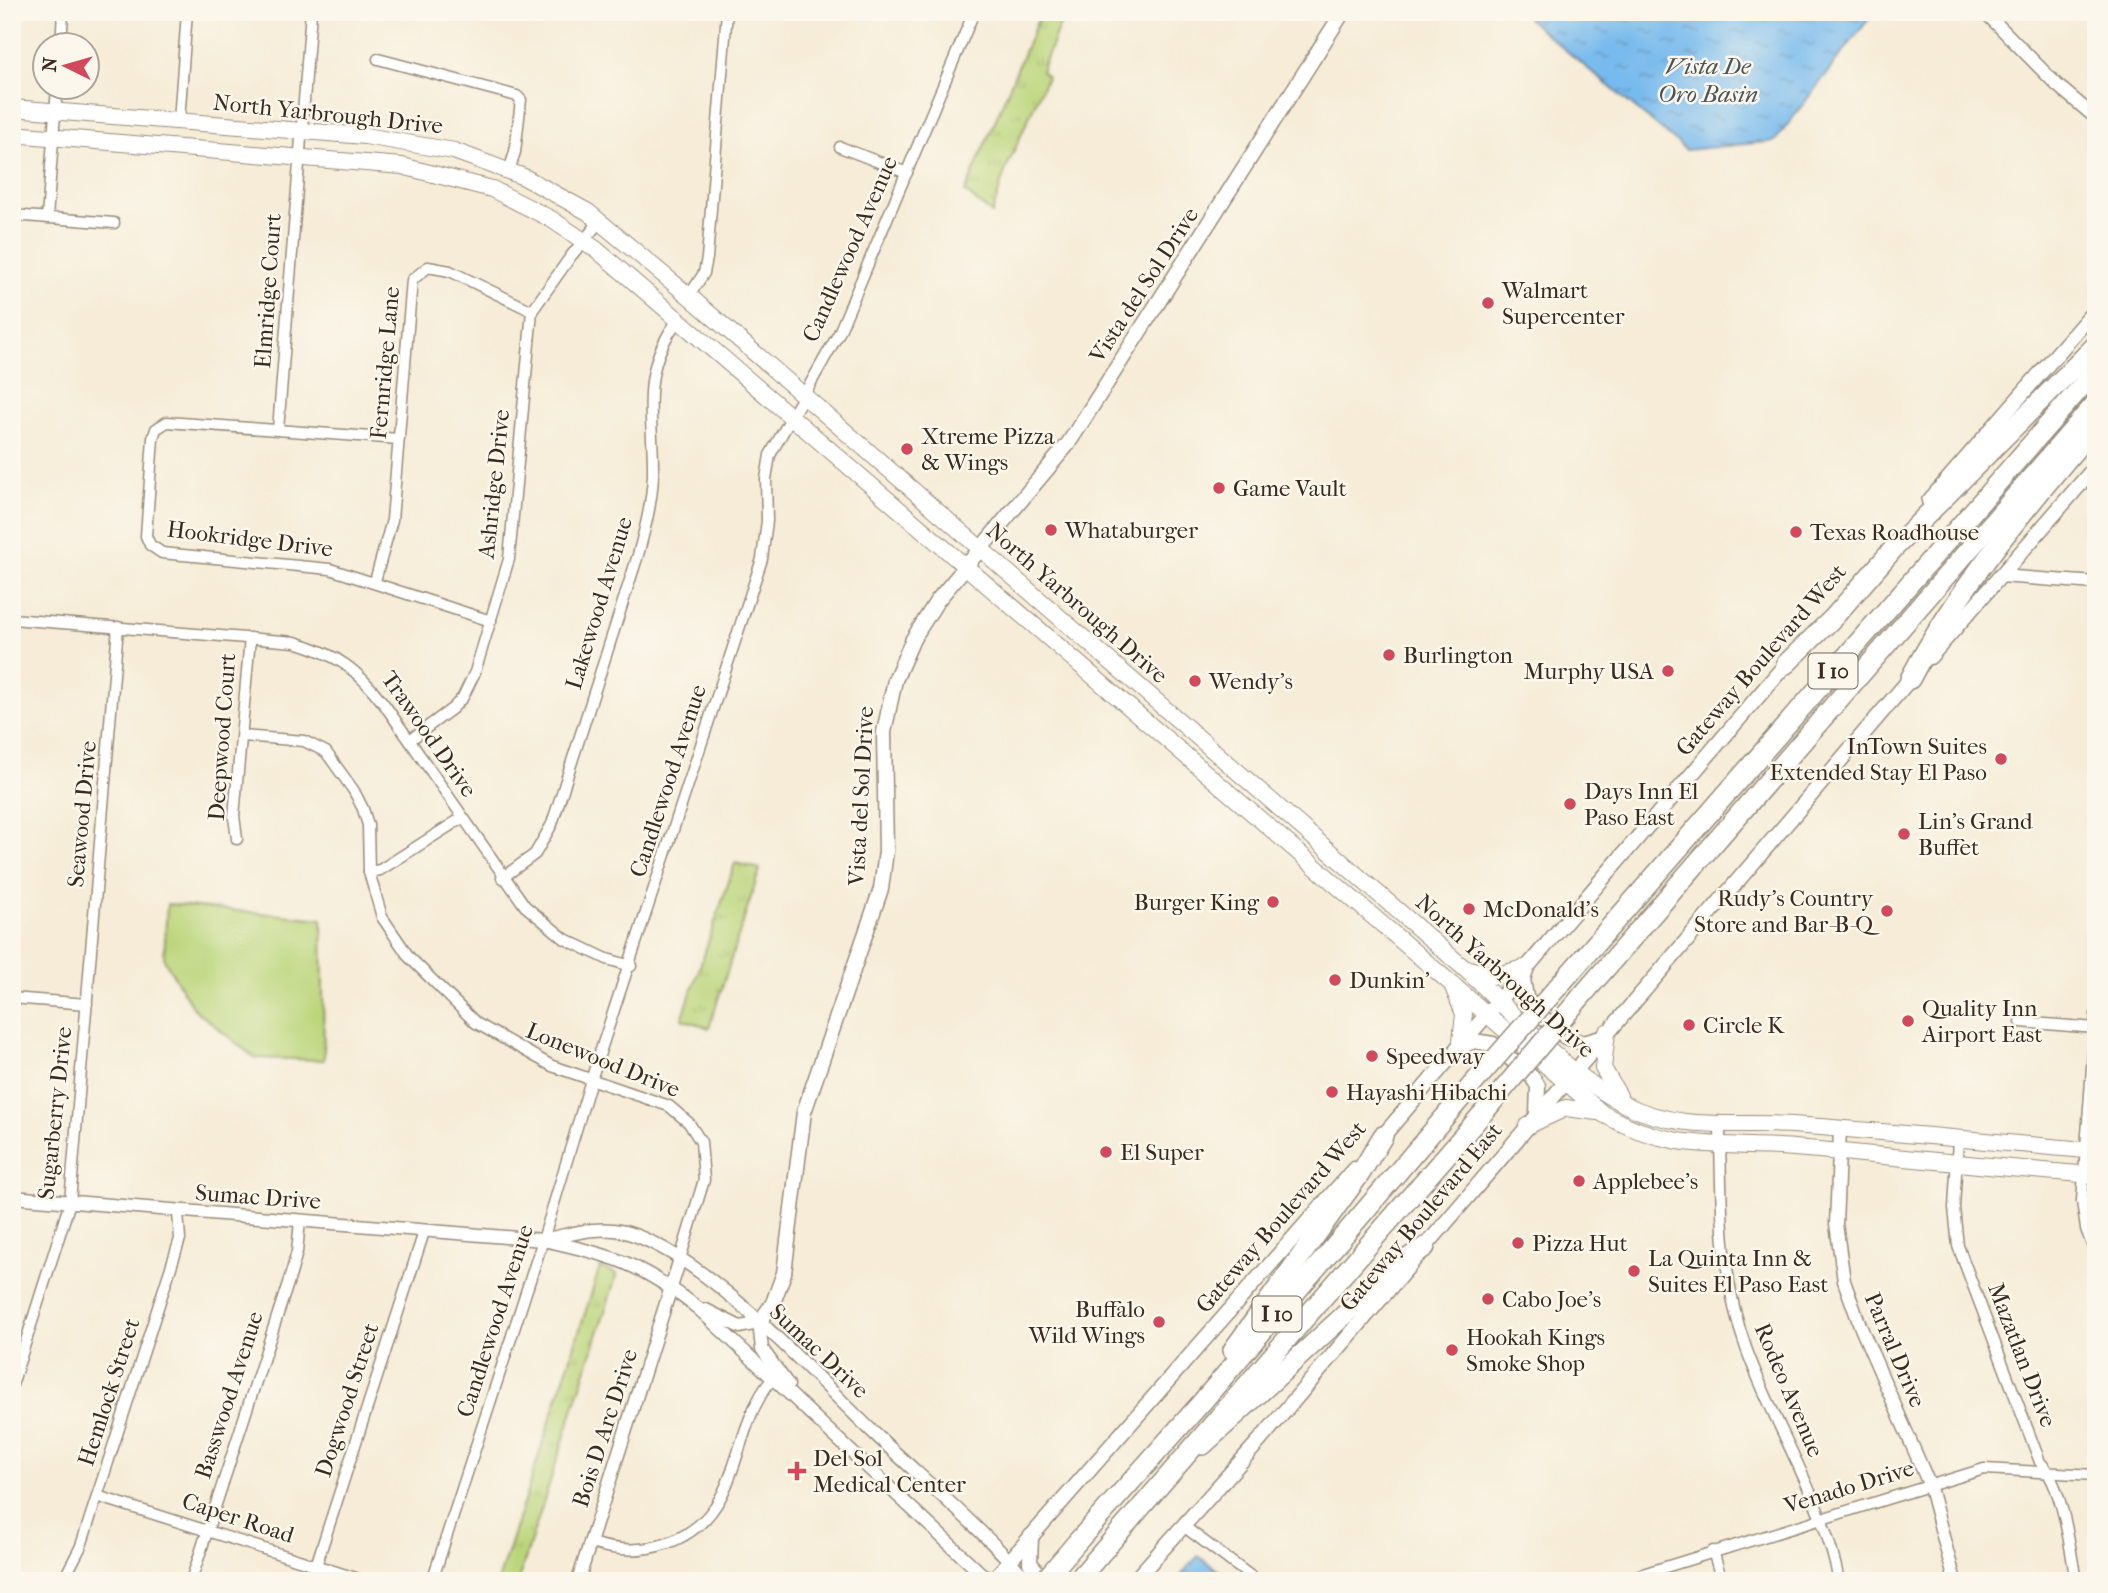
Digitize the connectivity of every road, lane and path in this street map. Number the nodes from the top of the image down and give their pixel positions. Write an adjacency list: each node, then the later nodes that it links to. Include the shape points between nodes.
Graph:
1 (63, 12): 8 (street)
2 (187, 12): 14 (street)
3 (311, 12): 15 (street, Elmridge Court)
4 (727, 12): 27 (street, via 707,258 704,273)
5 (974, 12): 21 (street, Candlewood Avenue)
6 (1343, 12): 40 (main road, Vista del Sol Drive, via 1075,433)
7 (1985, 12): 13 (street)
8 (62, 32)
9 (378, 60): 20 (street, via 517,96 521,100 519,124)
10 (56, 102): 12 (street)
11 (12, 108): 12 (main road, North Yarbrough Drive)
12 (55, 111): 14 (main road, North Yarbrough Drive); 17 (street)
13 (2096, 118)
14 (179, 121): 15 (main road, North Yarbrough Drive)
15 (303, 130): 19 (street, Elmridge Court); 20 (main road, North Yarbrough Drive, via 430,145)
16 (12, 134): 17 (main road, North Yarbrough Drive)
17 (53, 136): 19 (main road, North Yarbrough Drive); 23 (street)
18 (840, 147): 21 (street)
19 (300, 156): 26 (main road, North Yarbrough Drive, via 402,166 468,181 522,202); 37 (street, Elmridge Court)
20 (509, 171): 24 (main road, North Yarbrough Drive)
21 (906, 173): 33 (street, Candlewood Avenue, via 839,332)
22 (12, 215): 23 (street)
23 (47, 218): 25 (street)
24 (600, 221): 26 (street, Ashridge Drive); 27 (main road, North Yarbrough Drive)
25 (114, 223)
26 (583, 240): 29 (street, Ashridge Drive); 30 (main road, North Yarbrough Drive)
27 (689, 296): 33 (main road, North Yarbrough Drive)
28 (2096, 309): 49 (main road, Gateway Boulevard West)
29 (533, 311): 38 (street, Fernridge Lane, via 450,271 433,267 418,272 412,280); 46 (street, Ashridge Drive, via 511,545)
30 (678, 320): 35 (main road, North Yarbrough Drive); 58 (street, Lakewood Avenue, via 660,349 651,380 651,499 634,568 552,824 535,854)
31 (2096, 345): 49 (highway)
32 (2096, 370): 100 (highway, I 10, bridge)
33 (804, 396): 35 (street, Candlewood Avenue); 40 (main road, North Yarbrough Drive)
34 (2096, 403): 103 (highway, I 10, bridge)
35 (790, 418): 41 (main road, North Yarbrough Drive); 60 (street, Candlewood Avenue, via 770,455 762,559)
36 (2096, 425): 50 (highway, via 1993,550 1931,639)
37 (278, 430): 38 (street, Hookridge Drive); 43 (street, Hookridge Drive, via 170,421 161,425 153,438 146,536 150,545 162,553 330,569)
38 (399, 439): 43 (street, Fernridge Lane, via 392,520)
39 (2096, 466): 42 (main road, Gateway Boulevard East)
40 (980, 549): 41 (main road, Vista del Sol Drive); 53 (main road, North Yarbrough Drive)
41 (964, 568): 54 (main road, North Yarbrough Drive); 97 (main road, Vista del Sol Drive, via 913,639 889,701 882,758 886,828 881,889 804,1112 784,1273)
42 (2000, 576): 44 (street); 50 (main road, Gateway Boulevard East)
43 (375, 582): 46 (street, Hookridge Drive)
44 (2096, 583)
45 (12, 619): 47 (street, Trawood Drive)
46 (491, 621): 52 (street, Ashridge Drive, via 463,697 438,722)
47 (118, 627): 48 (street, Trawood Drive); 65 (street, Seawood Drive)
48 (250, 638): 51 (street, Deepwood Court); 52 (street, Trawood Drive, via 295,642 339,659 361,674)
49 (1786, 664): 59 (main road, Gateway Boulevard West)
50 (1910, 679): 70 (main road, Gateway Boulevard East)
51 (242, 736): 56 (street, Deepwood Court, via 234,816); 57 (street, Lonewood Drive, via 304,741 326,752 363,809)
52 (410, 740): 55 (street, Trawood Drive)
53 (1262, 793): 54 (main road); 61 (main road, North Yarbrough Drive)
54 (1249, 810): 62 (main road, North Yarbrough Drive)
55 (462, 818): 57 (street, via 380,870); 58 (street, Trawood Drive)
56 (237, 839)
57 (369, 872): 73 (street, Lonewood Drive, via 373,894 393,934 452,1002 527,1055)
58 (502, 878): 60 (street, Trawood Drive, via 525,906 565,939)
59 (1526, 965): 61 (main road, via 1493,976); 64 (main road, Gateway Boulevard West); 70 (main road, via 1527,1003 1565,1037 1584,1043)
60 (631, 966): 73 (street, Candlewood Avenue)
61 (1464, 968): 64 (main road, North Yarbrough Drive)
62 (1450, 982): 66 (main road, North Yarbrough Drive); 71 (main road, via 1464,1014)
63 (12, 998): 65 (street)
64 (1498, 998): 66 (main road, Gateway Boulevard West); 72 (main road, North Yarbrough Drive)
65 (87, 1004): 87 (street, Sugarberry Drive)
66 (1485, 1013): 71 (main road, Gateway Boulevard West); 72 (main road, North Yarbrough Drive)
67 (2096, 1014): 69 (street)
68 (2021, 1023): 69 (street)
69 (2095, 1028): 82 (street)
70 (1604, 1035): 72 (main road, Gateway Boulevard East); 74 (main road, via 1606,1079)
71 (1458, 1045): 76 (main road, via 1474,1041 1493,1044 1532,1077 1538,1086); 79 (main road, Gateway Boulevard West)
72 (1569, 1076): 74 (main road, North Yarbrough Drive); 75 (main road, North Yarbrough Drive); 76 (main road, Gateway Boulevard East)
73 (591, 1080): 91 (street, Candlewood Avenue); 94 (street, Lonewood Drive, via 669,1106 701,1142 704,1180)
74 (1624, 1104): 77 (main road, North Yarbrough Drive, via 1664,1119)
75 (1604, 1114): 76 (main road, via 1566,1108); 81 (main road, North Yarbrough Drive, via 1654,1137)
76 (1532, 1120): 92 (main road, Gateway Boulevard East)
77 (1720, 1126): 78 (main road, North Yarbrough Drive); 81 (street, Rodeo Avenue)
78 (1840, 1129): 80 (main road, North Yarbrough Drive); 83 (street, Parral Drive)
79 (1383, 1136): 100 (highway, via 1242,1336); 110 (main road, Gateway Boulevard West)
80 (1958, 1140): 82 (main road, North Yarbrough Drive); 84 (street, Mazatlan Drive)
81 (1721, 1147): 83 (main road, North Yarbrough Drive); 107 (street, Rodeo Avenue, via 1721,1227 1735,1314 1746,1349)
82 (2090, 1150): 85 (street)
83 (1839, 1153): 84 (main road, North Yarbrough Drive); 105 (street, Parral Drive, via 1836,1224 1844,1281)
84 (1957, 1164): 85 (main road, North Yarbrough Drive); 102 (street, Mazatlan Drive, via 1954,1217 1958,1246 2040,1462)
85 (2089, 1175): 93 (street, via 2082,1215)
86 (12, 1197): 87 (street, Sumac Drive)
87 (70, 1202): 88 (street, Sumac Drive); 99 (street, Sugarberry Drive)
88 (178, 1213): 89 (street, Sumac Drive); 106 (street, Hemlock Street, via 180,1239)
89 (300, 1221): 90 (street, Sumac Drive); 109 (street, Basswood Avenue, via 294,1263)
90 (424, 1233): 91 (street, Sumac Drive); 114 (street, Dogwood Street)
91 (543, 1240): 94 (street, Sumac Drive, via 610,1229 638,1237); 95 (street, Sumac Drive, via 606,1254); 119 (street, Candlewood Avenue)
92 (1425, 1247): 103 (highway, via 1401,1263 1222,1431); 108 (main road, Gateway Boulevard East)
93 (2096, 1255)
94 (680, 1259): 95 (street, Bois D Arc Drive); 97 (street, Sumac Drive)
95 (672, 1288): 96 (street, Sumac Drive); 111 (street, Bois D Arc Drive)
96 (687, 1300): 97 (street, via 740,1328); 98 (street, Sumac Drive)
97 (760, 1323): 101 (street, via 762,1349); 113 (street, Sumac Drive)
98 (772, 1379): 101 (street, Sumac Drive); 111 (street, via 756,1398 718,1506 701,1524 656,1547 623,1550)
99 (12, 1385)
100 (1202, 1402): 123 (highway, I 10, bridge)
101 (814, 1418): 121 (street, Sumac Drive)
102 (2049, 1472): 104 (street, Venado Drive); 105 (street, Venado Drive, via 1984,1469); 131 (street, Mazatlan Drive)
103 (1167, 1474): 124 (highway, I 10)
104 (2096, 1475)
105 (1929, 1484): 107 (street, Venado Drive); 130 (street, Parral Drive)
106 (97, 1496): 109 (street, Caper Road); 115 (street, Hemlock Street, via 81,1546)
107 (1821, 1517): 112 (street, Venado Drive); 129 (street, Rodeo Avenue)
108 (1182, 1525): 125 (main road, Gateway Boulevard East); 126 (street)
109 (207, 1530): 114 (street, Caper Road); 116 (street, Basswood Avenue)
110 (1032, 1535): 113 (main road, Gateway Boulevard West); 123 (main road, via 1030,1563)
111 (591, 1543): 120 (street, Bois D Arc Drive)
112 (1713, 1551): 127 (street, Venado Drive); 128 (street)
113 (1010, 1560): 121 (main road, Gateway Boulevard West); 122 (street, Sumac Drive)
114 (316, 1565): 117 (street, Dogwood Street); 118 (street, Caper Road)
115 (63, 1581)
116 (191, 1581)
117 (311, 1581)
118 (365, 1581)
119 (432, 1581)
120 (578, 1581)
121 (991, 1581)
122 (1028, 1581)
123 (1044, 1581)
124 (1077, 1581)
125 (1134, 1581)
126 (1257, 1581)
127 (1620, 1581)
128 (1721, 1581)
129 (1839, 1581)
130 (1955, 1581)
131 (2076, 1581)

